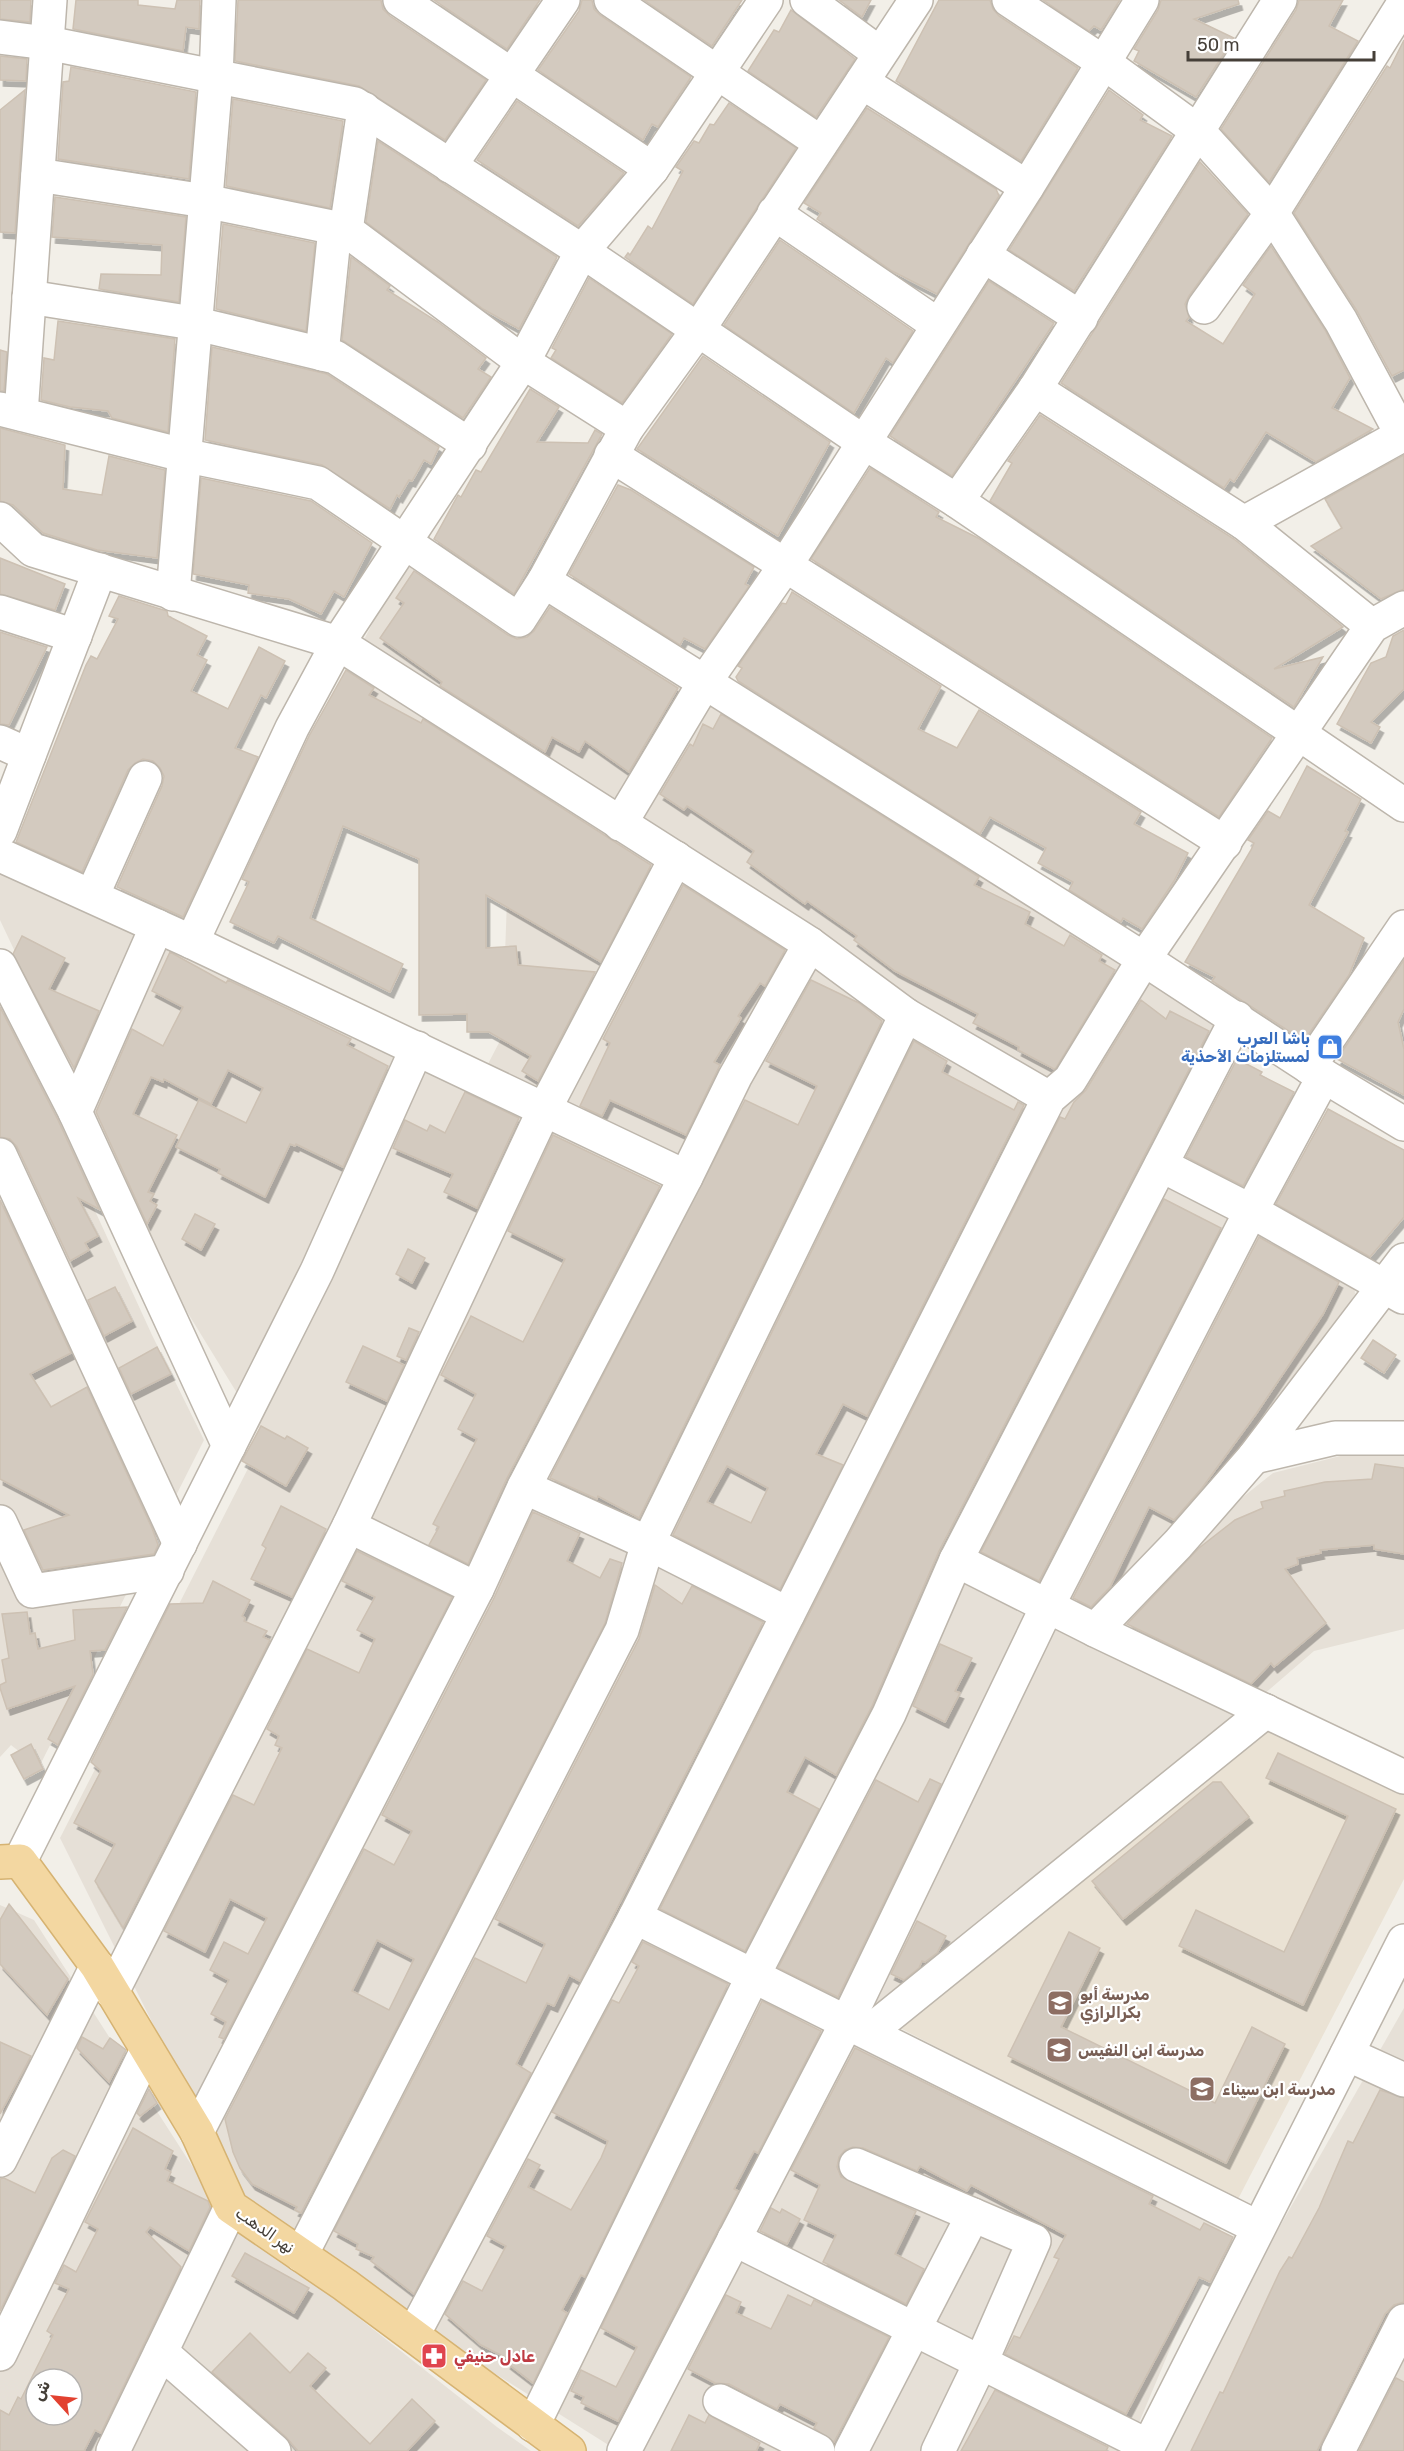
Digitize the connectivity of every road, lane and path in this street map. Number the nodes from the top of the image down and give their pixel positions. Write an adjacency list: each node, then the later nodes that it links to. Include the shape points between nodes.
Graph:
1 (50, 0): 14 (street)
2 (219, 0): 19 (street)
3 (400, 0): 18 (street)
4 (563, 0): 18 (street)
5 (611, 0): 17 (street)
6 (766, 0): 17 (street)
7 (807, 0): 15 (street)
8 (916, 0): 15 (street)
9 (1009, 0): 16 (street)
10 (1142, 0): 16 (street)
11 (1280, 0): 22 (street)
12 (1400, 10): 30 (street)
13 (0, 37): 14 (street)
14 (47, 43): 19 (street); 26 (street)
15 (879, 53): 20 (street)
16 (1104, 62): 22 (street); 27 (street)
17 (718, 74): 23 (street); 25 (street)
18 (511, 75): 24 (street); 25 (street)
19 (216, 78): 21 (street, via 355,104); 28 (street)
20 (862, 82): 23 (street); 27 (street)
21 (364, 109): 24 (street); 31 (street)
22 (1198, 132): 30 (street); 36 (street)
23 (821, 143): 29 (street)
24 (450, 166): 32 (street)
25 (652, 170): 32 (street)
26 (38, 174): 28 (street); 34 (street)
27 (1027, 187): 33 (street)
28 (205, 201): 31 (street); 37 (street)
29 (774, 213): 38 (street); 39 (street)
30 (1272, 213): 35 (street); 44 (street, via 1341,321)
31 (341, 229): 40 (street); 41 (street)
32 (582, 251): 39 (street); 41 (street)
33 (983, 255): 36 (street); 38 (street)
34 (29, 297): 37 (street); 43 (street)
35 (1204, 307)
36 (1081, 318): 42 (street)
37 (193, 323): 40 (street); 48 (street)
38 (938, 325): 45 (street)
39 (698, 330): 45 (street); 46 (street)
40 (322, 354): 47 (street, via 335,357)
41 (523, 362): 46 (street); 47 (street)
42 (1035, 389): 49 (street); 51 (street)
43 (10, 412): 48 (street)
44 (1403, 435): 51 (street)
45 (862, 441): 49 (street); 53 (street)
46 (619, 442): 53 (street); 55 (street)
47 (470, 445): 52 (street)
48 (183, 455): 52 (street, via 318,483); 56 (street)
49 (957, 501): 63 (street)
50 (0, 519): 54 (street, via 33,550)
51 (1244, 523): 59 (street)
52 (405, 541): 55 (street, via 519,620); 61 (street)
53 (785, 566): 62 (street); 69 (street)
54 (99, 570): 56 (street); 60 (street)
55 (544, 581): 62 (street)
56 (173, 594): 61 (street)
57 (1404, 608): 59 (street)
58 (0, 612): 60 (street)
59 (1372, 626): 63 (street)
60 (75, 636): 64 (street)
61 (338, 643): 67 (street); 75 (street, via 292,728)
62 (706, 680): 67 (street); 77 (street)
63 (1297, 734): 66 (street); 69 (street)
64 (15, 748): 68 (street)
65 (145, 778): 72 (street)
66 (1404, 805)
67 (620, 824): 71 (street)
68 (0, 831)
69 (1225, 843): 77 (street)
70 (0, 855): 72 (street)
71 (676, 858): 76 (street); 84 (street)
72 (92, 896): 73 (street)
73 (157, 926): 75 (street); 85 (street)
74 (1404, 927): 82 (street)
75 (192, 942): 81 (street)
76 (810, 944): 79 (street); 89 (street, via 735,1077)
77 (1144, 958): 80 (street); 83 (street, via 1070,1080)
78 (0, 966): 85 (street)
79 (906, 1015): 83 (street); 98 (street)
80 (1237, 1018): 82 (street); 88 (street)
81 (417, 1048): 84 (street); 93 (street, via 317,1271)
82 (1317, 1071): 86 (street); 90 (street)
83 (1049, 1098): 103 (street)
84 (545, 1108): 89 (street); 97 (street)
85 (75, 1112): 93 (street)
86 (1404, 1124)
87 (0, 1155): 99 (street)
88 (1161, 1165): 90 (street); 100 (street)
89 (686, 1177): 95 (street)
90 (1251, 1211): 91 (street); 102 (street)
91 (1398, 1281): 94 (street)
92 (1404, 1438): 94 (street, via 1335,1438)
93 (229, 1446): 99 (street)
94 (1254, 1457): 104 (street)
95 (524, 1487): 98 (street); 101 (street)
96 (0, 1522): 99 (street, via 32,1591)
97 (349, 1526): 101 (street); 111 (street)
98 (648, 1543): 103 (street); 123 (street, via 622,1630)
99 (173, 1557): 107 (street)
100 (956, 1560): 102 (street); 110 (street, via 889,1714)
101 (477, 1589): 116 (street)
102 (1047, 1607): 104 (street); 112 (street)
103 (788, 1614): 108 (street)
104 (1095, 1630): 105 (street)
105 (1266, 1711): 106 (street); 112 (street)
106 (1404, 1777)
107 (10, 1861): 111 (main road, نهر الدهب)
108 (635, 1917): 110 (street); 126 (street)
109 (1404, 1941): 114 (street)
110 (753, 1976): 112 (street); 131 (street)
111 (104, 1979): 113 (main road, نهر الدهب); 117 (street)
112 (858, 2027): 121 (street); 122 (street)
113 (147, 2050): 116 (main road, نهر الدهب); 128 (street)
114 (1347, 2054): 115 (street); 121 (street)
115 (1404, 2080)
116 (196, 2132): 119 (main road, نهر الدهب)
117 (0, 2160)
118 (856, 2165): 120 (street)
119 (231, 2207): 123 (main road, نهر الدهب); 127 (street)
120 (973, 2215): 125 (street); 129 (street, via 1034,2241)
121 (1257, 2227): 133 (street)
122 (734, 2239): 125 (street); 136 (street)
123 (301, 2255): 126 (main road, نهر الدهب)
124 (1404, 2321): 140 (street)
125 (914, 2329): 129 (street); 138 (street)
126 (413, 2335): 131 (main road, نهر الدهب)
127 (161, 2352): 132 (street); 134 (street)
128 (0, 2354)
129 (981, 2362): 133 (street); 139 (street)
130 (720, 2401): 137 (street)
131 (533, 2425): 135 (main road, نهر الدهب)
132 (265, 2448)
133 (1147, 2448)
134 (113, 2451)
135 (568, 2451)
136 (624, 2451)
137 (818, 2451)
138 (851, 2451)
139 (938, 2451)
140 (1338, 2451)

